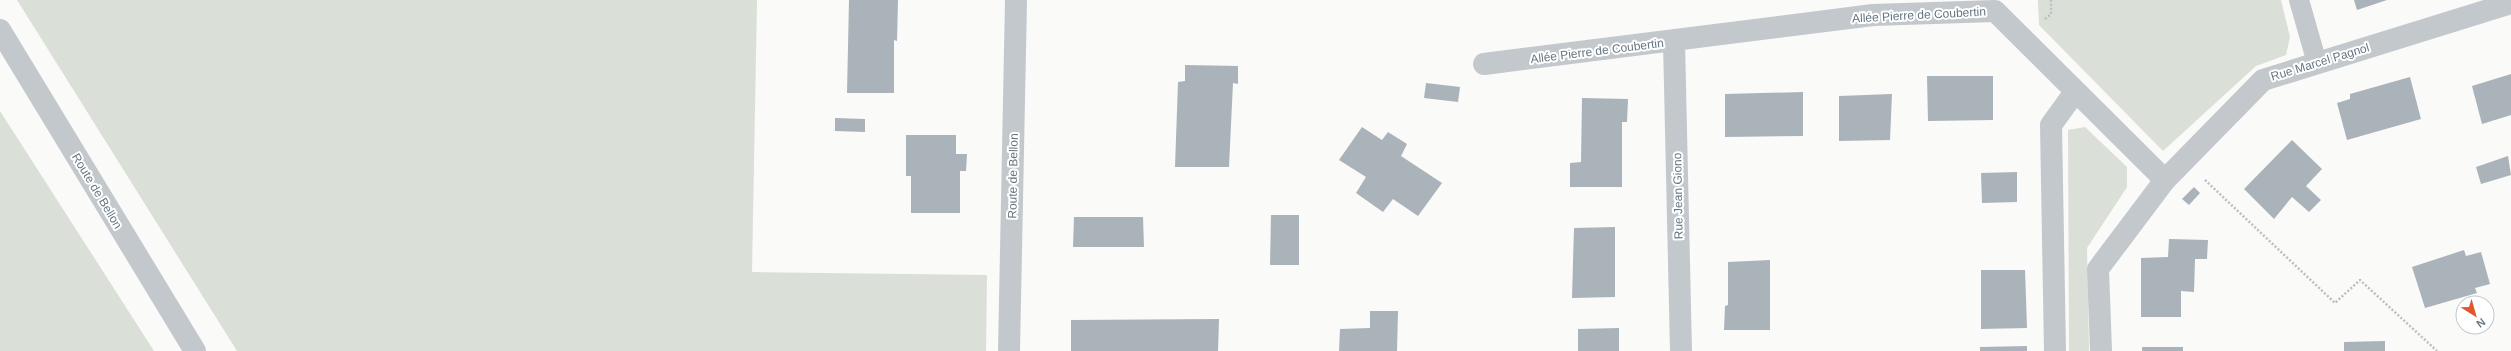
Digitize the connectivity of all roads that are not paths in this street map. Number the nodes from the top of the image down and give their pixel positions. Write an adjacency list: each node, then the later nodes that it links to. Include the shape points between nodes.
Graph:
1 (1016, 0): 11 (street, Route de Bellon)
2 (2299, 0): 6 (lane)
3 (2511, 3): 6 (street, Rue Marcel Pagnol)
4 (0, 30): 10 (street, Route de Bellon)
5 (1674, 42): 7 (street, Allée Pierre de Coubertin); 8 (street, Allée Pierre de Coubertin, via 1873,15 1995,11); 12 (street, Rue Jean Giono)
6 (2317, 63): 9 (street, Rue Marcel Pagnol, via 2262,80)
7 (1484, 64)
8 (2075, 92): 9 (street, Allée Pierre de Coubertin); 13 (street, via 2051,125)
9 (2165, 180): 14 (street, via 2098,269)
10 (195, 351)
11 (1009, 351)
12 (1681, 351)
13 (2054, 351)
14 (2101, 351)

